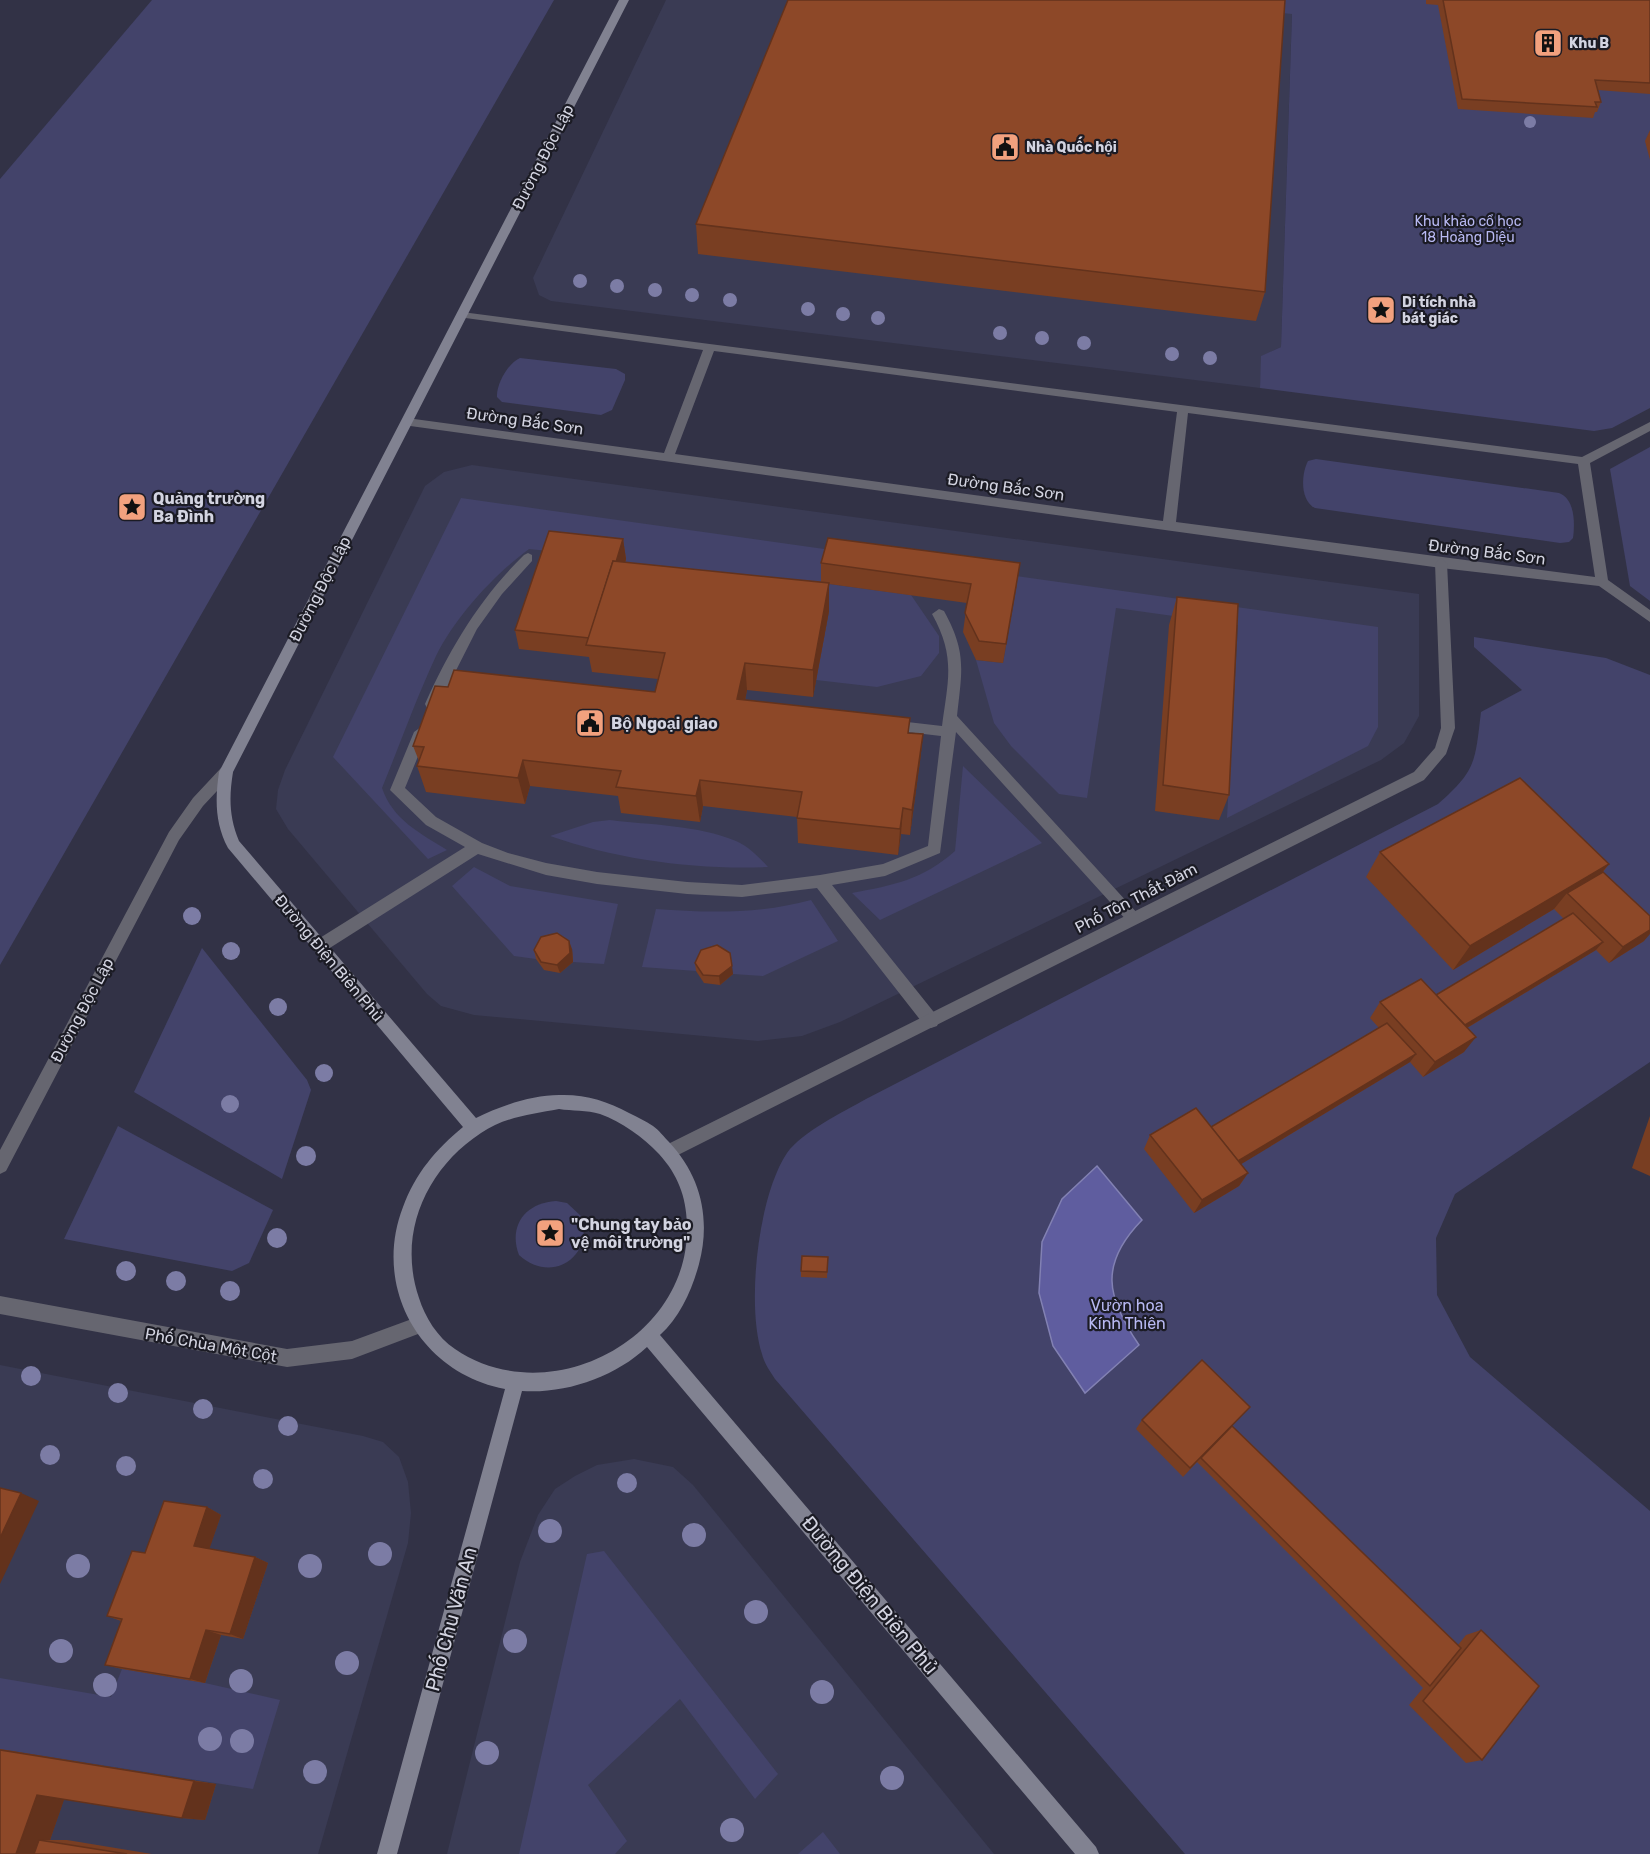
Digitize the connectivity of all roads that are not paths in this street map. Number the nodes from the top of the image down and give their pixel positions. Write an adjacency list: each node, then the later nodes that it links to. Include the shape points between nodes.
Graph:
1 (624, 0): 2 (main road, Đường Độc Lập)
2 (462, 315): 3 (street); 5 (main road, Đường Độc Lập)
3 (710, 347): 4 (street); 7 (street)
4 (1183, 409): 8 (street); 9 (street)
5 (406, 422): 7 (street, Đường Bắc Sơn); 17 (main road, Đường Độc Lập)
6 (1650, 426): 8 (street)
7 (668, 458): 9 (street, Đường Bắc Sơn)
8 (1584, 461): 12 (street)
9 (1169, 526): 11 (street, Đường Bắc Sơn)
10 (528, 558): 18 (street, via 503,581 461,639 452,672 397,790 431,821)
11 (1441, 563): 12 (street, Đường Bắc Sơn); 20 (street, Phố Tôn Thất Đàm, via 1448,728 1441,750 1419,776)
12 (1602, 582): 14 (street, Đường Bắc Sơn)
13 (939, 614): 16 (street, via 951,636 956,668)
14 (1650, 617)
15 (880, 723): 16 (street)
16 (950, 725): 19 (street, via 935,849 885,870); 20 (street)
17 (226, 772): 21 (main road, Đường Điện Biên Phủ, via 222,820 232,844); 25 (street, Đường Độc Lập, via 174,836)
18 (477, 847): 19 (street, via 546,869 687,888 742,891); 21 (street)
19 (820, 881): 22 (street)
20 (1134, 919): 22 (street, Phố Tôn Thất Đàm)
21 (320, 946): 23 (main road, Đường Điện Biên Phủ)
22 (931, 1021): 24 (street, Phố Tôn Thất Đàm)
23 (474, 1128): 24 (main road, via 515,1109 570,1103 602,1107 640,1124); 27 (main road, via 432,1168 414,1197 401,1240 403,1285)
24 (670, 1151): 28 (main road, via 687,1179 693,1199 697,1243 685,1288)
25 (0, 1166)
26 (0, 1305): 27 (street, Phố Chùa Một Cột, via 287,1359 352,1350)
27 (420, 1325): 29 (main road, via 444,1353 475,1372)
28 (650, 1337): 29 (main road, via 599,1369 561,1382); 31 (main road, Đường Điện Biên Phủ)
29 (515, 1384): 30 (main road, Phố Chu Văn An)
30 (387, 1854)
31 (1089, 1854)

